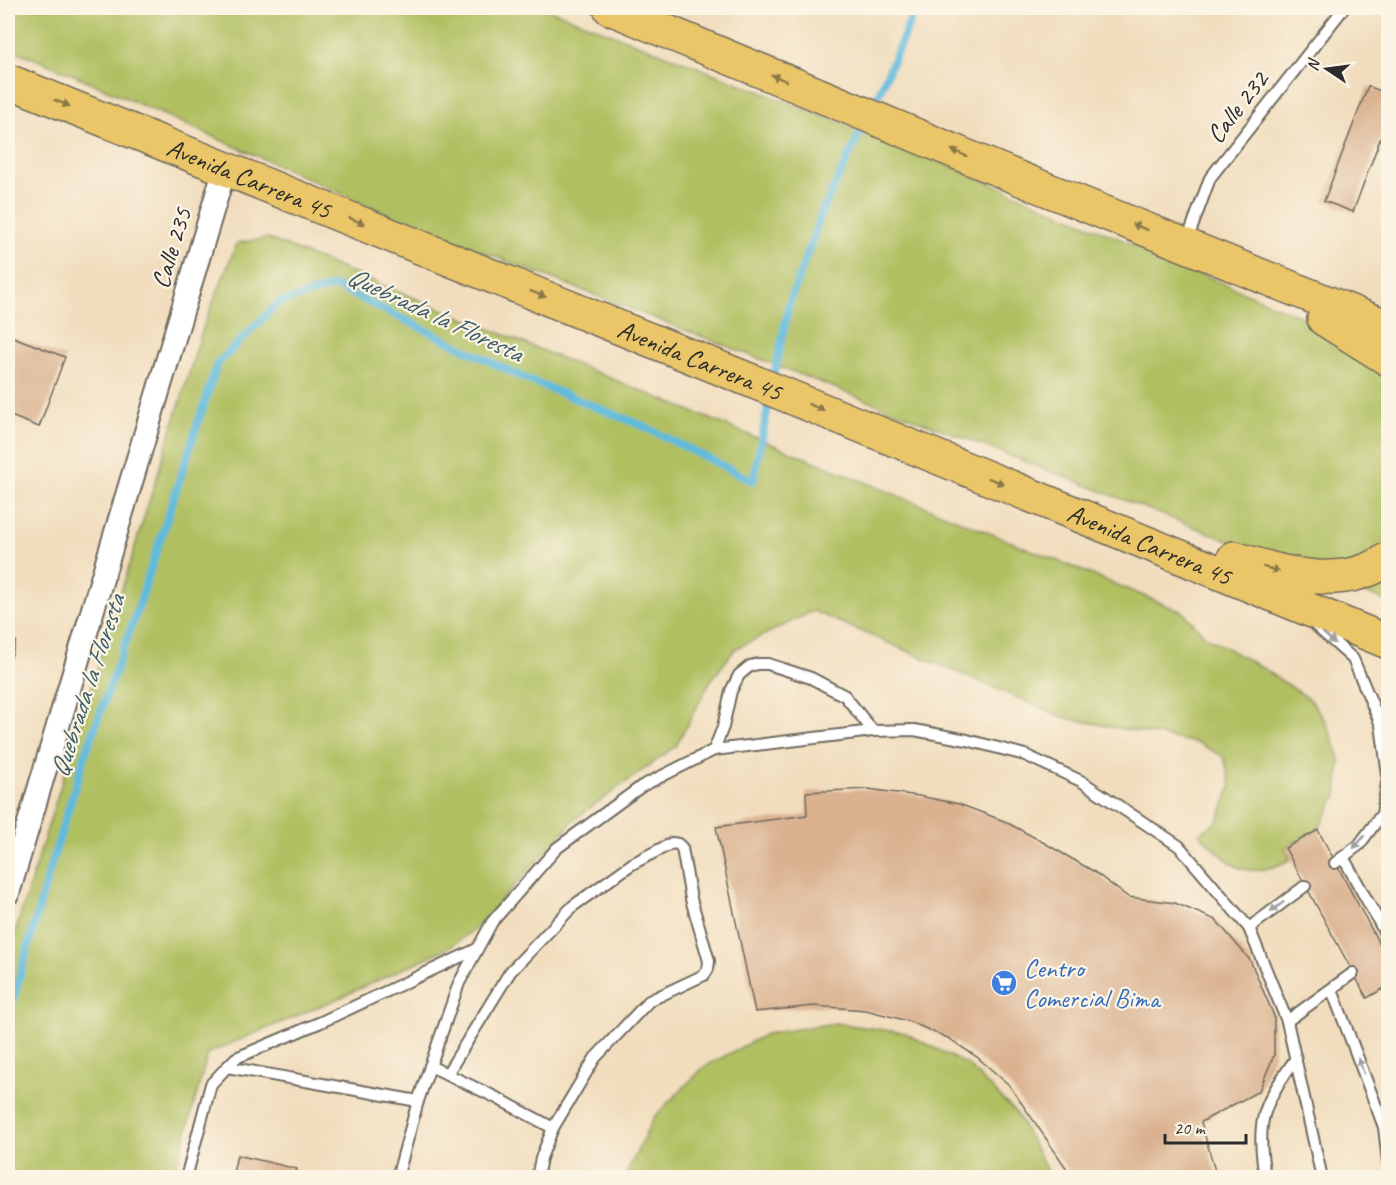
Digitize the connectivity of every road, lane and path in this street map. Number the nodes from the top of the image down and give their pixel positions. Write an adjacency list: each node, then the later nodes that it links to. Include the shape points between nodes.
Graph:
1 (610, 8): 5 (highway, one-way to 1)
2 (1344, 8): 5 (lane, Calle 232, via 1210,178)
3 (8, 81): 4 (highway, Avenida Carrera 45, one-way to 4)
4 (225, 168): 8 (highway, Avenida Carrera 45, one-way to 8); 16 (street, Calle 235)
5 (1185, 245): 6 (highway); 7 (highway, via 1345,330)
6 (1389, 327)
7 (1389, 359)
8 (1054, 504): 9 (highway, one-way to 9, via 1309,577 1343,577 1365,572); 10 (highway, Avenida Carrera 45)
9 (1389, 559)
10 (1285, 599): 11 (highway, Avenida Carrera 45); 14 (lane, one-way to 14, via 1353,659 1381,725)
11 (1389, 642)
12 (873, 731): 13 (lane); 13 (lane, via 845,696 811,678 758,664 739,675); 17 (lane, via 914,730 967,740 1025,755 1081,781 1179,846)
13 (714, 750): 19 (lane, via 642,786 557,848 492,922)
14 (1389, 776): 18 (lane, one-way to 18, via 1382,814 1359,845 1339,860)
15 (1305, 886): 17 (lane, one-way to 17)
16 (8, 893)
17 (1249, 928): 22 (lane)
18 (1389, 938)
19 (477, 949): 24 (lane, via 459,983); 25 (lane, via 236,1058)
20 (1353, 973): 21 (lane)
21 (1332, 990): 22 (lane); 29 (lane, one-way to 21, via 1384,1126)
22 (1287, 1021): 23 (lane)
23 (1296, 1058): 33 (lane, via 1272,1092 1260,1127); 34 (lane)
24 (430, 1066): 26 (lane); 27 (lane)
25 (227, 1067): 27 (lane); 30 (lane, via 211,1084)
26 (447, 1074): 28 (lane); 28 (lane, via 510,972 573,906 632,864 672,843 678,844 708,969 704,975 650,1001 595,1058)
27 (418, 1101): 31 (lane)
28 (553, 1128): 32 (lane)
29 (1389, 1162)
30 (186, 1178)
31 (397, 1178)
32 (537, 1178)
33 (1265, 1178)
34 (1322, 1178)

